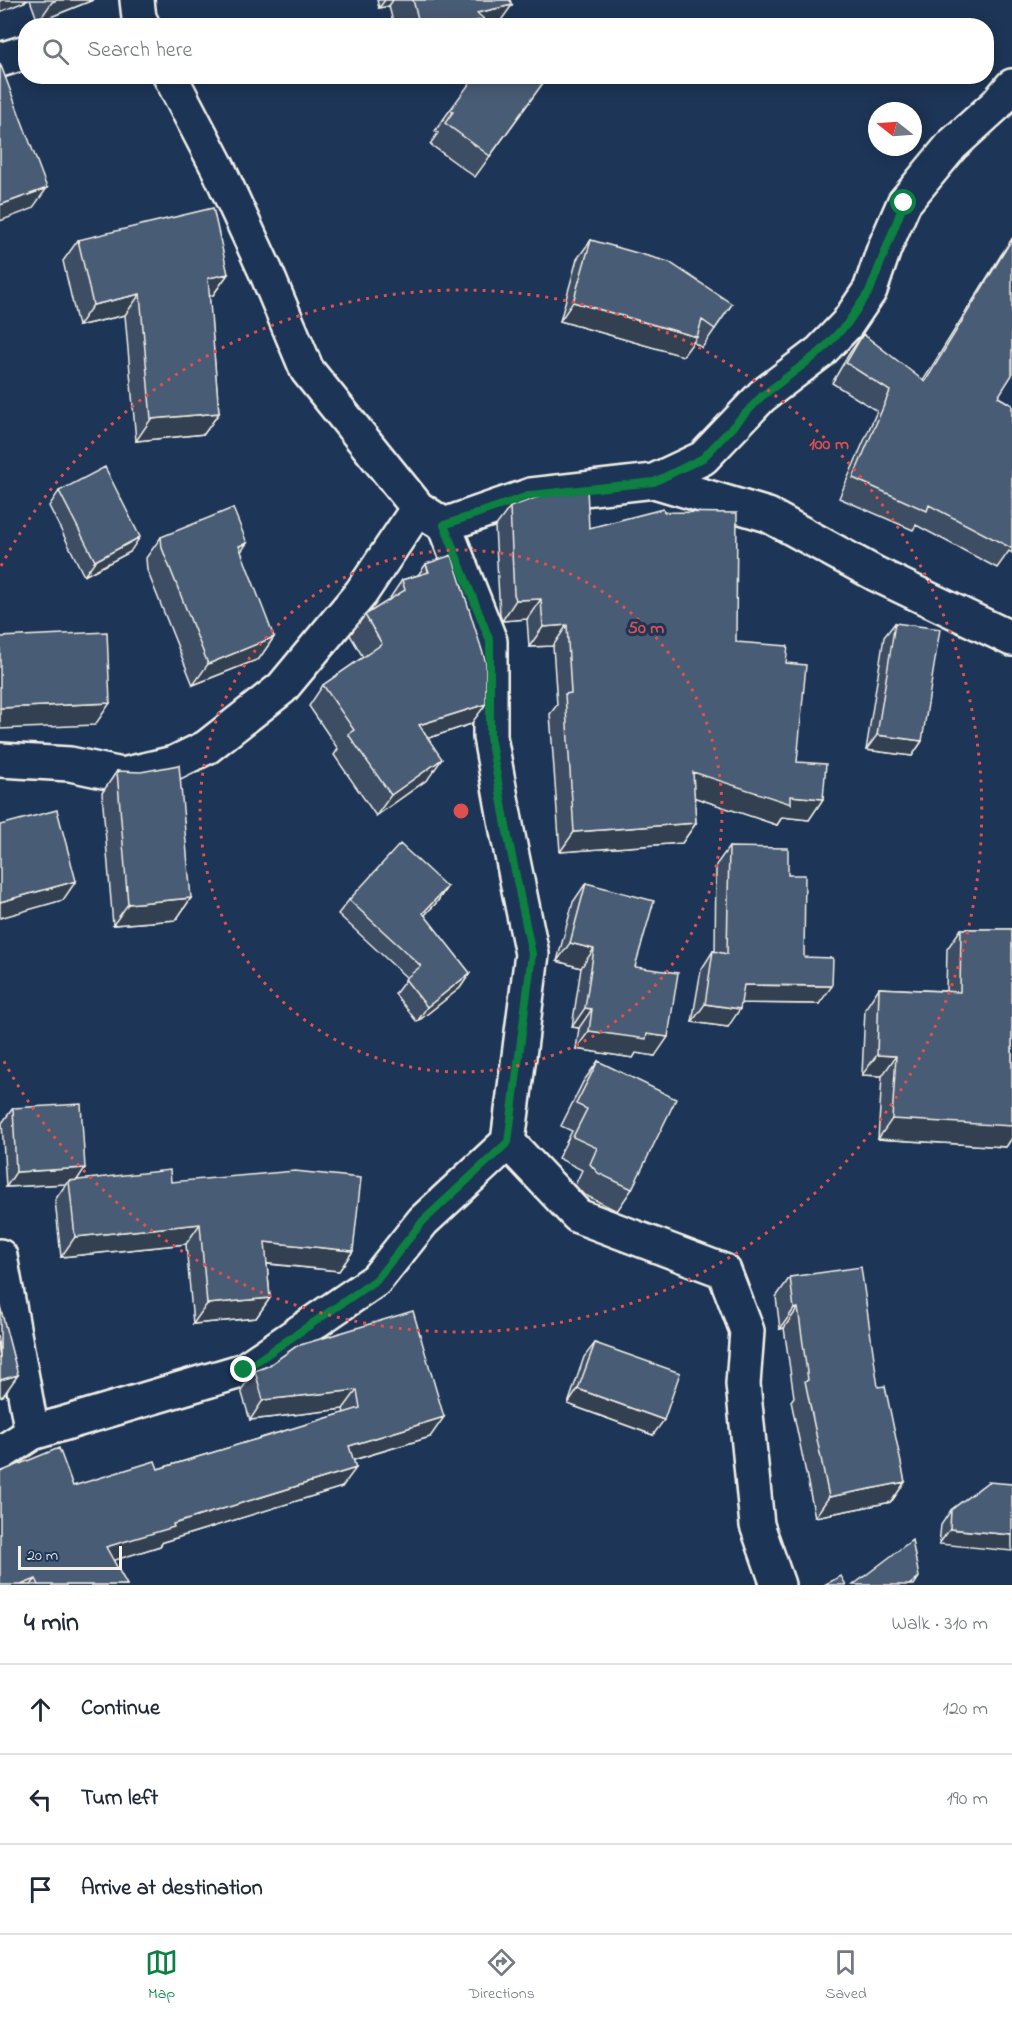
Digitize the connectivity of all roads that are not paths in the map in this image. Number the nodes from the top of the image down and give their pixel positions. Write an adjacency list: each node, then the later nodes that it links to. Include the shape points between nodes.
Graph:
1 (18, 54): 2 (street)
2 (0, 60)
3 (174, 84): 6 (street, via 218,168 307,370)
4 (1012, 86): 5 (street, via 952,145 904,203 870,290 847,324 820,352 762,396 703,458)
5 (654, 482): 6 (street, via 531,495); 7 (street, via 768,515 876,574)
6 (431, 516): 8 (street, via 282,688 207,747 174,763 122,775 70,764); 9 (street, via 490,641 490,737 532,954)
7 (1012, 639)
8 (0, 760)
9 (508, 1142): 11 (street, via 423,1221 376,1280 244,1370); 13 (street, via 578,1216 724,1271 747,1331 743,1384 758,1525)
10 (0, 1256): 11 (street)
11 (32, 1433): 12 (street)
12 (0, 1454)
13 (778, 1585)

